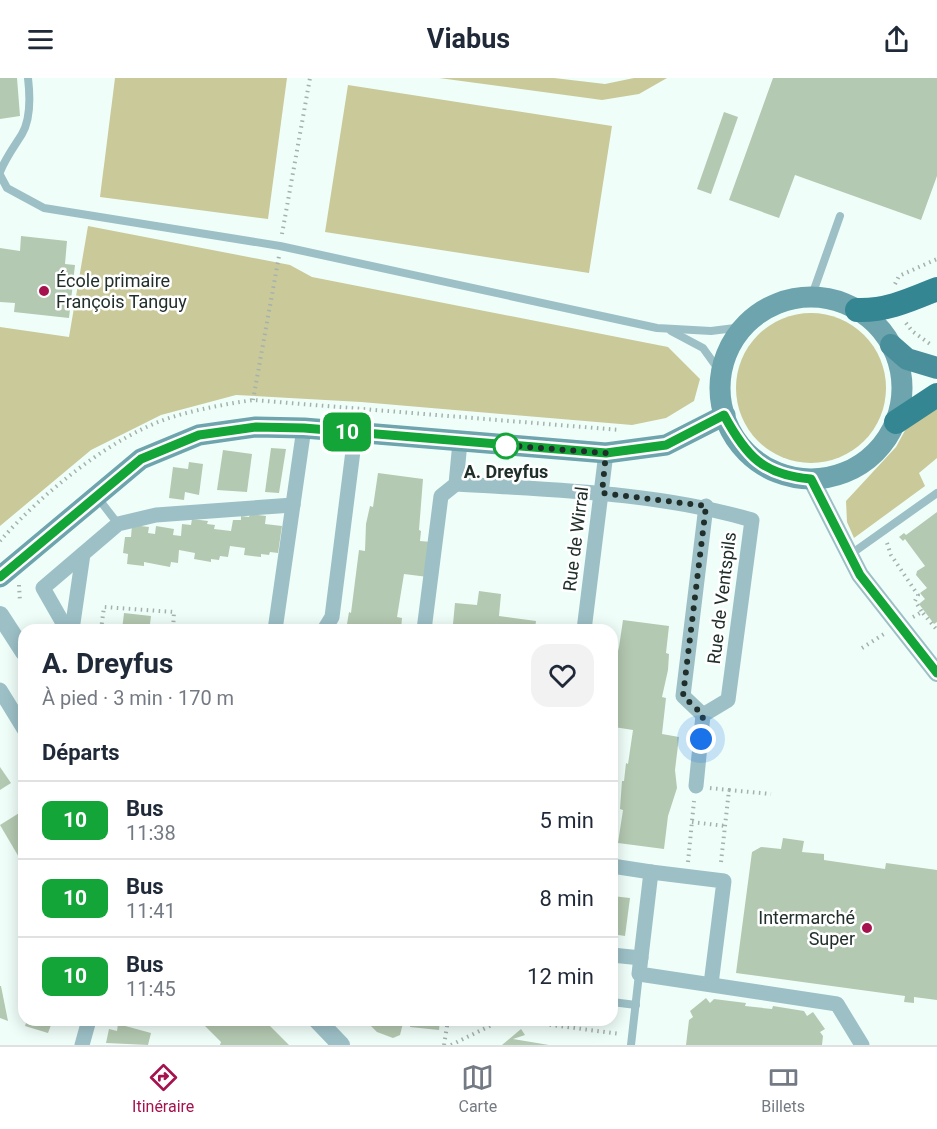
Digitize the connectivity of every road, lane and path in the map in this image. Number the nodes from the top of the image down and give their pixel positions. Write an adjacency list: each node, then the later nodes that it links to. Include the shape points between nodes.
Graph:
1 (28, 78): 3 (lane, via 30,95 23,132 6,156)
2 (310, 78): 5 (path)
3 (0, 173): 5 (lane, via 7,188 44,208)
4 (840, 216): 7 (lane)
5 (280, 246): 11 (lane); 17 (path)
6 (937, 289): 8 (highway)
7 (811, 298): 9 (main road); 10 (main road, via 780,303)
8 (894, 306): 9 (highway); 13 (path, via 912,331)
9 (857, 310): 12 (main road, via 882,331)
10 (743, 327): 11 (lane); 15 (main road, via 729,349)
11 (670, 330): 15 (lane, via 703,348)
12 (891, 345): 14 (main road, via 907,359); 19 (main road, via 902,391)
13 (937, 349)
14 (937, 368)
15 (721, 373): 18 (main road)
16 (937, 395): 19 (highway)
17 (253, 400)
18 (724, 415): 23 (main road, via 666,445); 24 (main road, via 741,447 753,458 780,474)
19 (896, 422): 24 (main road, via 880,448 856,467 834,476)
20 (304, 428): 21 (main road); 28 (main road, via 256,427 199,435 141,459); 29 (street)
21 (460, 442): 23 (main road); 25 (street)
22 (354, 443): 44 (street, via 332,618)
23 (606, 453): 26 (street, Rue de Wirral)
24 (811, 479): 34 (street)
25 (456, 484): 26 (street, Rue de Ventspils); 45 (street, via 441,496)
26 (602, 493): 30 (street, Rue de Ventspils); 46 (street, Rue de Wirral)
27 (937, 493): 32 (lane)
28 (98, 496): 31 (lane); 35 (main road)
29 (292, 505): 31 (street, via 156,515); 43 (street)
30 (706, 506): 52 (street, Rue de Ventspils, via 683,696); 52 (street, Rue de Ventspils, via 752,520 728,700)
31 (118, 524): 33 (street)
32 (883, 531): 34 (lane); 38 (path, via 891,555 918,595 915,601)
33 (83, 554): 36 (street); 40 (street)
34 (849, 555): 50 (street, via 860,575)
35 (0, 577)
36 (43, 588): 37 (path); 39 (street)
37 (5, 612): 48 (street)
38 (922, 612)
39 (66, 624)
40 (71, 624)
41 (103, 624): 42 (path, via 104,607 174,612)
42 (173, 624)
43 (276, 624)
44 (328, 624)
45 (425, 624)
46 (585, 624)
47 (881, 636): 49 (path)
48 (18, 639)
49 (862, 648)
50 (937, 673)
51 (0, 690): 53 (street)
52 (703, 715): 54 (street)
53 (18, 719)
54 (696, 786): 55 (path); 57 (path)
55 (729, 790): 56 (path); 58 (path)
56 (771, 794)
57 (692, 822): 58 (path); 59 (path, via 688,858)
58 (725, 826): 60 (path, via 721,862)
59 (699, 859)
60 (710, 860)
61 (618, 867): 62 (street)
62 (651, 872): 64 (street); 65 (street, via 724,881)
63 (618, 957): 64 (street)
64 (640, 966): 65 (street); 67 (lane)
65 (711, 984): 79 (street, via 837,1004)
66 (618, 1003): 67 (lane)
67 (636, 1005): 73 (lane)
68 (87, 1026): 74 (street)
69 (323, 1026): 75 (street)
70 (447, 1026): 76 (path)
71 (490, 1026): 77 (path)
72 (561, 1026): 73 (path)
73 (632, 1035): 78 (lane)
74 (82, 1045)
75 (341, 1045)
76 (444, 1045)
77 (452, 1045)
78 (631, 1045)
79 (862, 1045)

